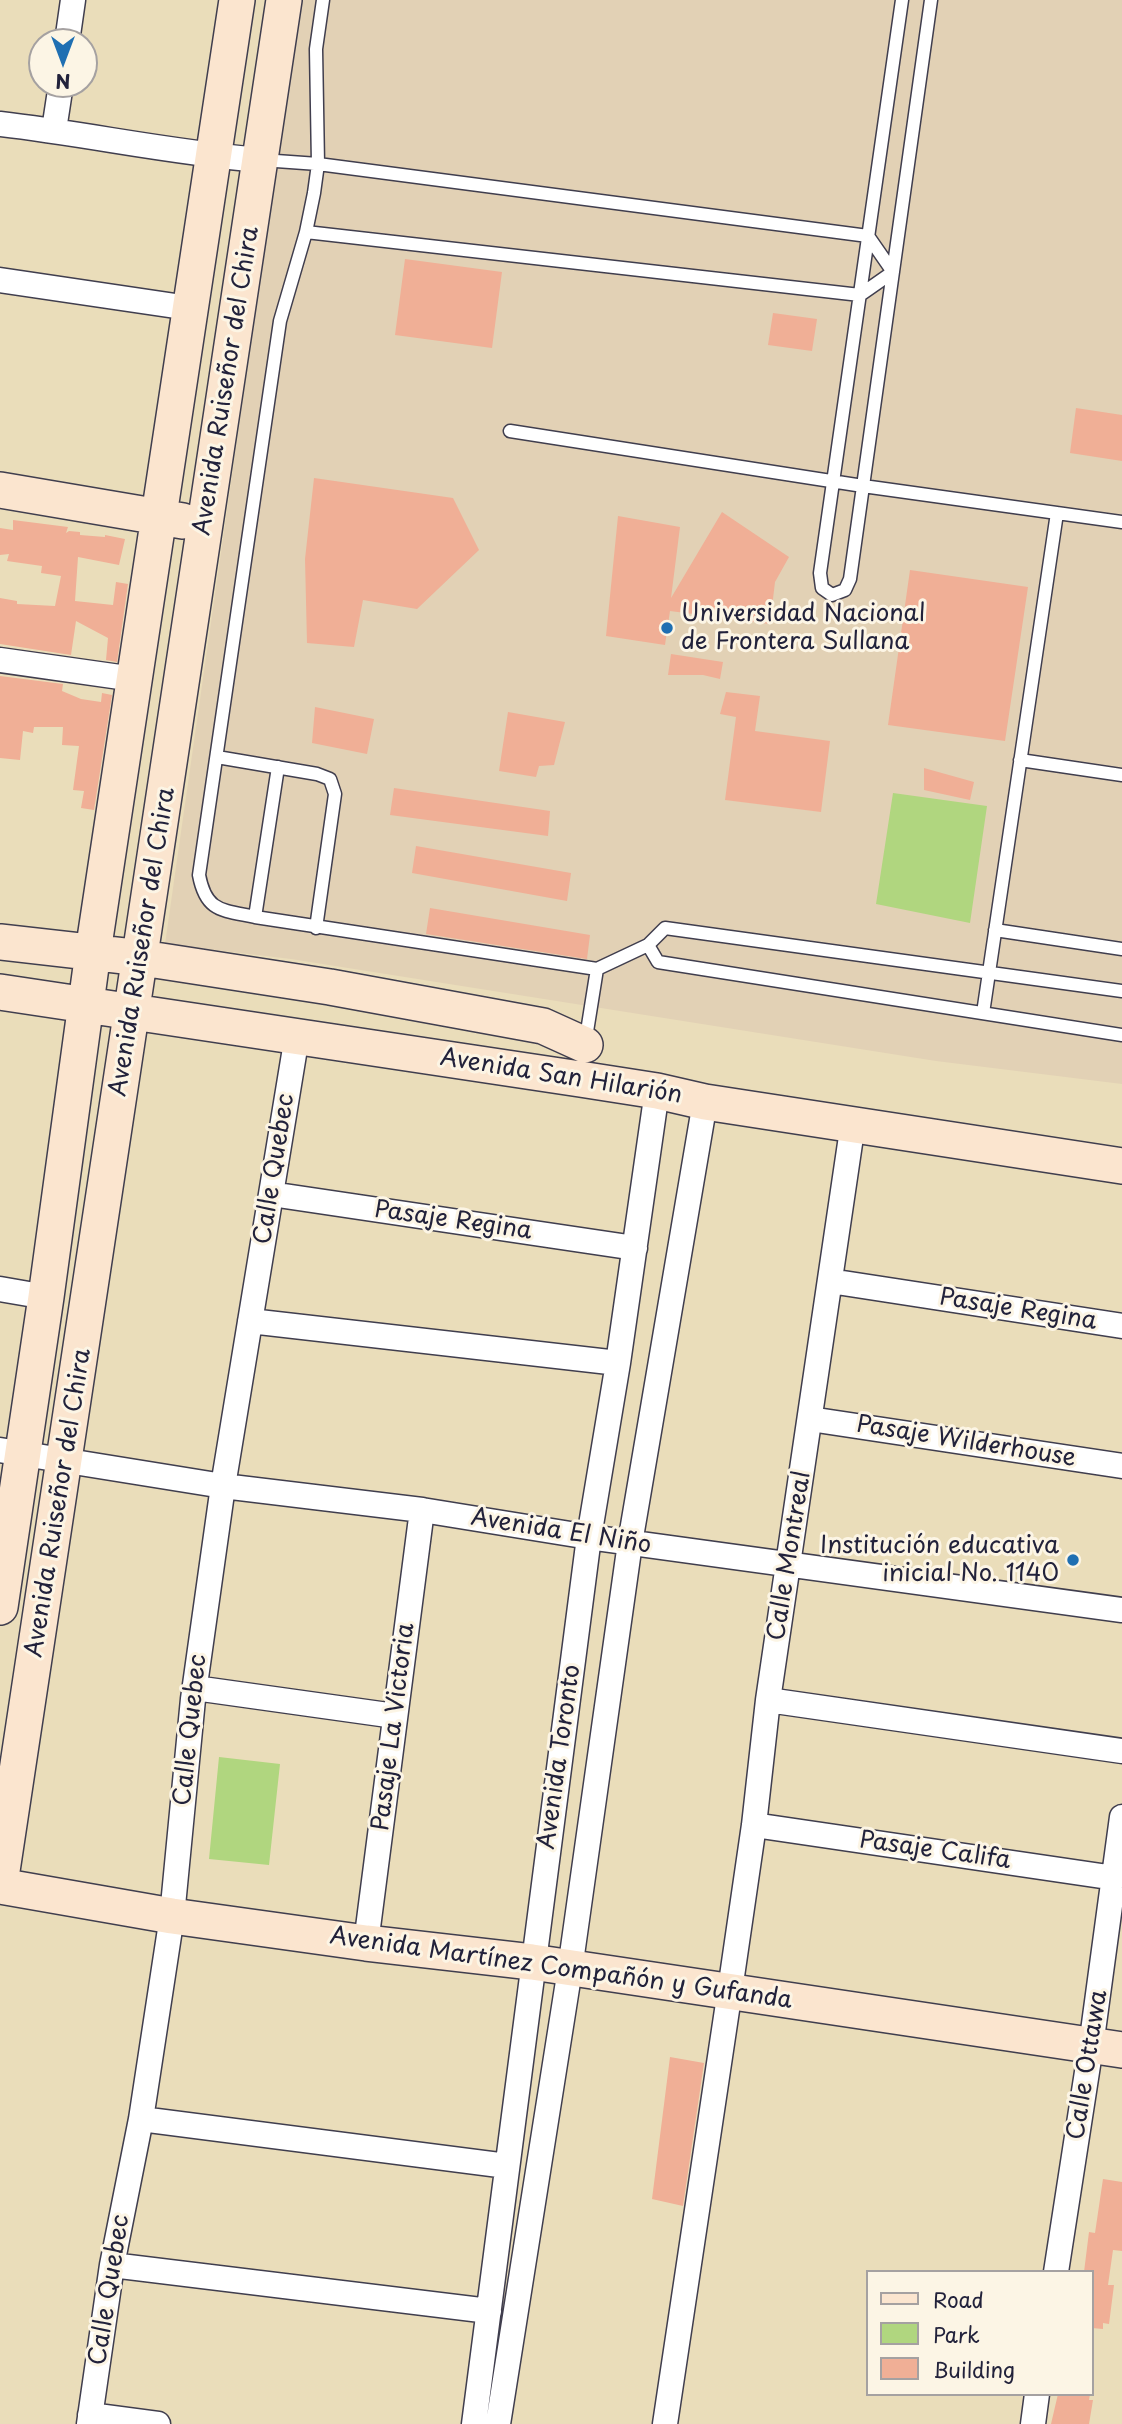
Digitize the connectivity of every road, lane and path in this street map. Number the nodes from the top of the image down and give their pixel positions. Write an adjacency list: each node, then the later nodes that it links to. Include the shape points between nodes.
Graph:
1 (73, 0): 7 (street)
2 (237, 0): 11 (street)
3 (284, 0): 12 (street, Avenida Ruiseñor del Chira)
4 (323, 0): 13 (lane, via 316,49)
5 (902, 0): 15 (lane)
6 (931, 0): 16 (lane)
7 (69, 28)
8 (59, 98): 10 (street)
9 (0, 124): 10 (street)
10 (54, 130): 11 (street)
11 (213, 156): 12 (street); 19 (street)
12 (260, 160): 13 (lane); 27 (street, Avenida Ruiseñor del Chira)
13 (317, 164): 14 (lane); 15 (lane)
14 (306, 232): 18 (lane); 30 (lane, via 280,321)
15 (868, 236): 16 (lane); 18 (lane)
16 (893, 272): 18 (lane); 22 (lane)
17 (0, 280): 19 (street)
18 (860, 295): 21 (lane)
19 (189, 308): 25 (street)
20 (510, 432): 21 (lane)
21 (833, 481): 22 (lane); 22 (lane, via 820,573 822,588 832,595 845,590 850,579)
22 (863, 486): 24 (lane)
23 (0, 491): 25 (street)
24 (1057, 513): 26 (lane); 31 (lane)
25 (160, 517): 27 (street); 29 (street)
26 (1122, 522)
27 (205, 525): 41 (street, Avenida Ruiseñor del Chira)
28 (0, 660): 29 (street)
29 (134, 679): 40 (street)
30 (217, 757): 32 (lane); 34 (lane, via 199,875 203,896 220,909)
31 (1020, 760): 33 (lane); 36 (lane)
32 (278, 767): 34 (lane); 35 (lane, via 330,779 335,794)
33 (1122, 775)
34 (255, 917): 35 (lane)
35 (317, 928): 42 (lane)
36 (995, 930): 39 (lane); 43 (lane)
37 (0, 942): 40 (street, Avenida San Hilarión)
38 (648, 945): 42 (lane); 43 (lane, via 665,928); 48 (lane, via 657,962)
39 (1122, 949)
40 (93, 953): 41 (street, Avenida San Hilarión); 46 (street)
41 (142, 958): 47 (street, Avenida Ruiseñor del Chira); 51 (street, Avenida San Hilarión, via 543,1027)
42 (597, 969): 51 (lane)
43 (989, 972): 44 (lane); 48 (lane)
44 (1122, 991)
45 (0, 992): 46 (street, Avenida San Hilarión)
46 (86, 1003): 47 (street, Avenida San Hilarión); 60 (street)
47 (133, 1010): 49 (street, Avenida San Hilarión); 66 (street, Avenida Ruiseñor del Chira)
48 (984, 1013): 50 (lane)
49 (297, 1035): 51 (street, Avenida San Hilarión); 56 (street, Calle Quebec)
50 (1122, 1035)
51 (582, 1062): 52 (street, Avenida San Hilarión)
52 (657, 1091): 53 (street, Avenida San Hilarión); 57 (street, Avenida Toronto)
53 (705, 1102): 54 (street, Avenida San Hilarión); 71 (street, Avenida Toronto)
54 (853, 1123): 55 (street, Avenida San Hilarión); 58 (street, Calle Montreal)
55 (1122, 1166)
56 (271, 1194): 57 (street, Pasaje Regina); 61 (street, Calle Quebec)
57 (635, 1248): 63 (street, Avenida Toronto)
58 (830, 1281): 62 (street, Pasaje Regina); 64 (street, Calle Montreal)
59 (0, 1289): 60 (street)
60 (46, 1297): 65 (street)
61 (250, 1321): 63 (street); 68 (street, Calle Quebec)
62 (1122, 1326)
63 (618, 1363): 70 (street, Avenida Toronto)
64 (810, 1419): 67 (street, Pasaje Wilderhouse); 72 (street, Calle Montreal)
65 (11, 1452): 66 (street, Avenida El Niño); 73 (street)
66 (65, 1462): 68 (street, Avenida El Niño); 82 (street, Avenida Ruiseñor del Chira)
67 (1122, 1466)
68 (223, 1486): 69 (street, Avenida El Niño); 75 (street, Calle Quebec)
69 (422, 1510): 70 (street, Avenida El Niño); 77 (street, Pasaje La Victoria)
70 (589, 1537): 71 (street, Avenida El Niño); 85 (street, Avenida Toronto)
71 (630, 1543): 72 (street, Avenida El Niño); 86 (street, Avenida Toronto)
72 (789, 1563): 74 (street, Avenida El Niño); 76 (street, Calle Montreal)
73 (0, 1607)
74 (1122, 1610)
75 (195, 1688): 77 (street); 83 (street, Calle Quebec)
76 (768, 1700): 78 (street); 80 (street, Calle Montreal)
77 (396, 1716): 84 (street, Pasaje La Victoria)
78 (1122, 1751)
79 (1122, 1817): 81 (street, Calle Ottawa)
80 (754, 1825): 81 (street, Pasaje Califa); 87 (street, Calle Montreal)
81 (1115, 1878): 88 (street, Calle Ottawa)
82 (0, 1885): 83 (street, Avenida Martínez Compañón y Gufanda)
83 (172, 1916): 84 (street, Avenida Martínez Compañón y Gufanda); 89 (street, Calle Quebec)
84 (366, 1943): 85 (street, Avenida Martínez Compañón y Gufanda)
85 (532, 1962): 86 (street, Avenida Martínez Compañón y Gufanda); 90 (street, Avenida Toronto)
86 (570, 1969): 87 (street, Avenida Martínez Compañón y Gufanda); 98 (street, Avenida Toronto)
87 (730, 1990): 88 (street, Avenida Martínez Compañón y Gufanda); 99 (street, Calle Montreal)
88 (1107, 2048): 92 (street, Calle Ottawa)
89 (141, 2119): 90 (street); 91 (street, Calle Quebec)
90 (507, 2166): 93 (street, Avenida Toronto)
91 (112, 2265): 93 (street); 95 (street, Calle Quebec)
92 (1056, 2270)
93 (489, 2311): 97 (street, Avenida Toronto)
94 (1037, 2396): 100 (street)
95 (90, 2420): 96 (street)
96 (158, 2424)
97 (474, 2424)
98 (498, 2424)
99 (665, 2424)
100 (1033, 2424)

